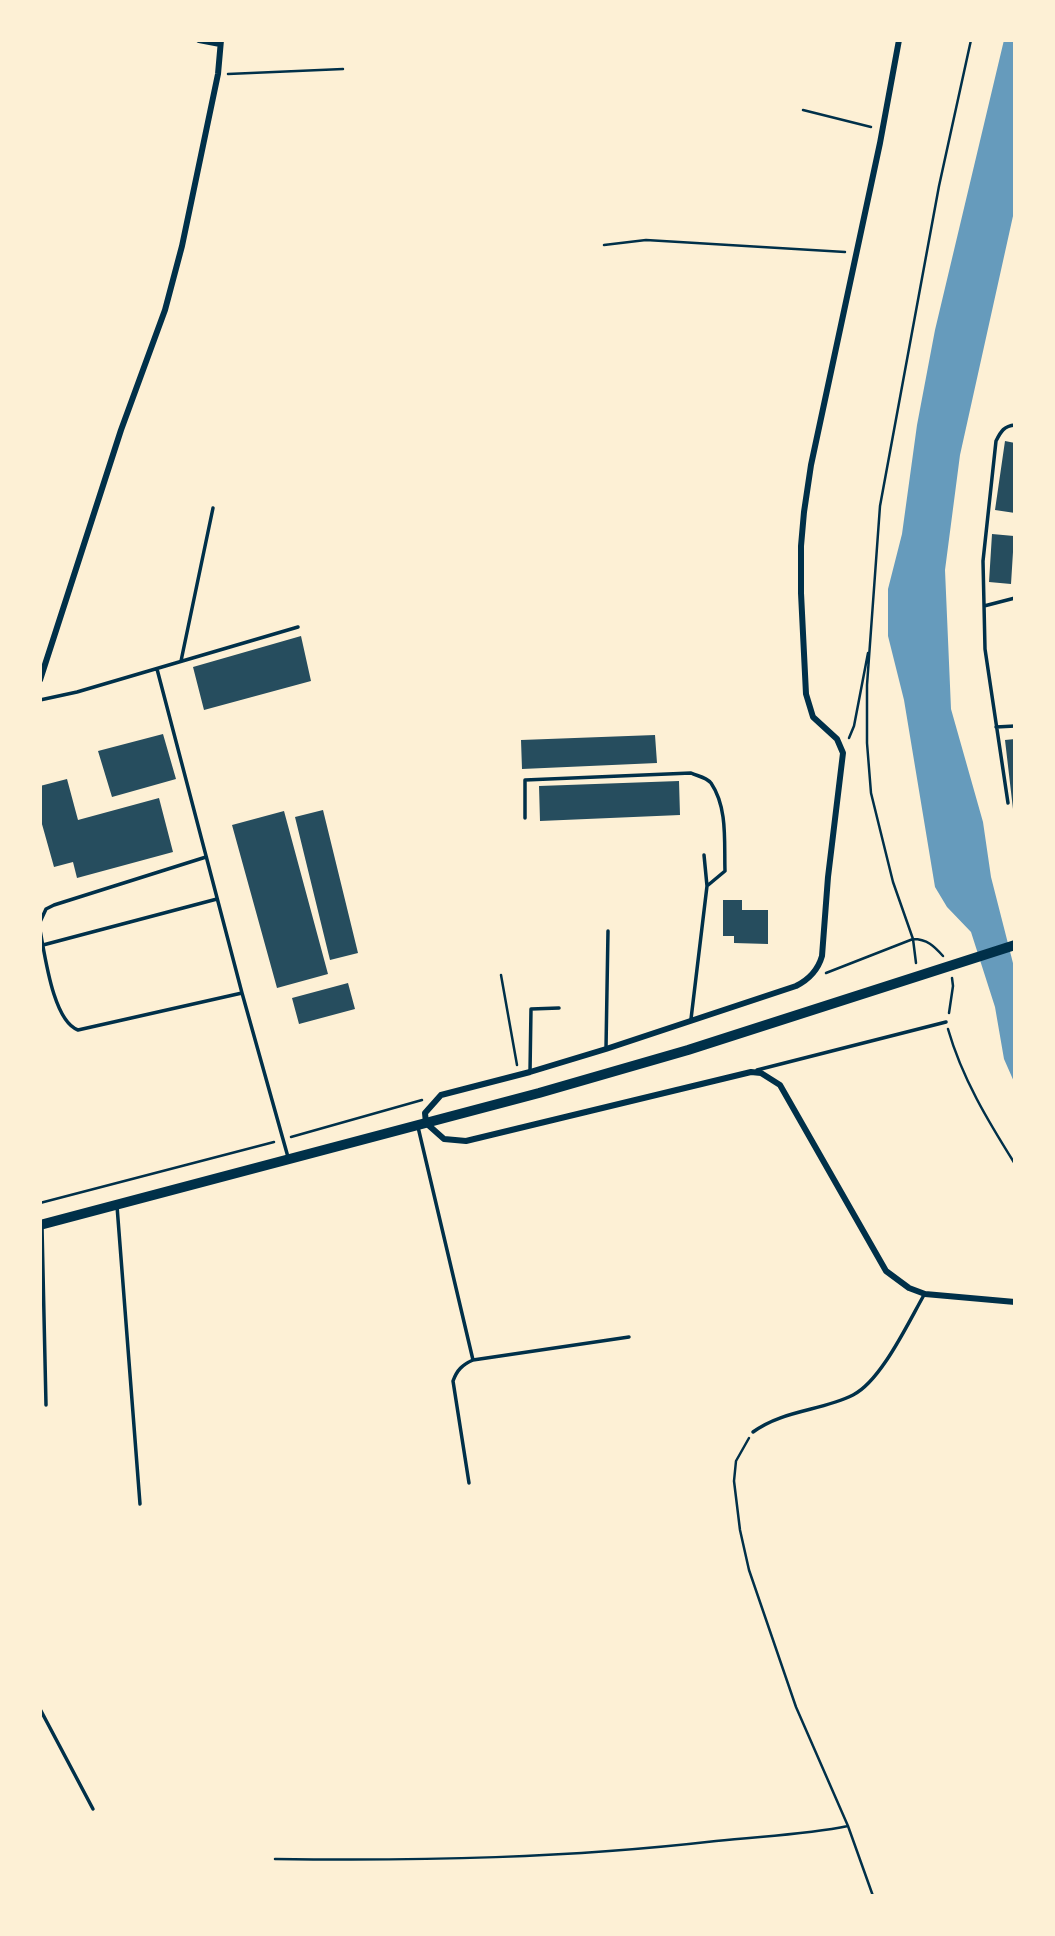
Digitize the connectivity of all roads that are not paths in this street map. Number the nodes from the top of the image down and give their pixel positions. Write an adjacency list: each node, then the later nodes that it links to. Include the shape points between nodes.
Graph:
1 (199, 40): 3 (street)
2 (899, 40): 28 (street, via 811,465 801,545 806,694 813,717 837,739 843,753 822,956 806,981)
3 (221, 42): 11 (street, via 218,74 165,310)
4 (1015, 425): 7 (lane, via 1001,431 996,441 983,561)
5 (213, 508): 9 (lane)
6 (1015, 598): 7 (lane)
7 (984, 606): 14 (lane)
8 (299, 627): 9 (lane)
9 (181, 662): 10 (lane)
10 (157, 668): 12 (lane); 18 (lane)
11 (40, 680)
12 (40, 700)
13 (1015, 726): 14 (lane)
14 (995, 727): 15 (lane)
15 (1008, 803)
16 (525, 818): 19 (lane, via 525,780 691,773 703,777 710,782 724,818 724,871)
17 (704, 855): 19 (lane)
18 (206, 858): 20 (lane); 21 (lane, via 54,905 46,909)
19 (707, 886): 28 (lane)
20 (217, 899): 24 (lane); 26 (lane)
21 (40, 922)
22 (40, 930): 24 (lane)
23 (608, 931): 30 (lane)
24 (43, 945): 26 (lane, via 58,1006 66,1023 78,1030)
25 (1015, 945): 33 (main road, via 688,1050)
26 (242, 993): 34 (lane)
27 (559, 1007): 31 (lane, via 531,1009)
28 (691, 1021): 30 (street)
29 (946, 1022): 32 (lane)
30 (606, 1049): 31 (street)
31 (530, 1072): 33 (street, via 441,1095 425,1113)
32 (751, 1072): 33 (street, via 466,1141 444,1139); 37 (street, via 780,1085 886,1271)
33 (422, 1124): 34 (main road); 40 (lane)
34 (288, 1159): 35 (main road)
35 (117, 1206): 36 (main road); 44 (lane)
36 (41, 1225): 41 (lane)
37 (925, 1294): 38 (street); 42 (lane, via 865,1387 838,1401 767,1422)
38 (1015, 1302)
39 (629, 1337): 40 (lane)
40 (473, 1360): 43 (lane, via 456,1372 453,1381)
41 (46, 1405)
42 (753, 1432)
43 (468, 1483)
44 (140, 1504)
45 (40, 1709): 46 (lane)
46 (93, 1809)

